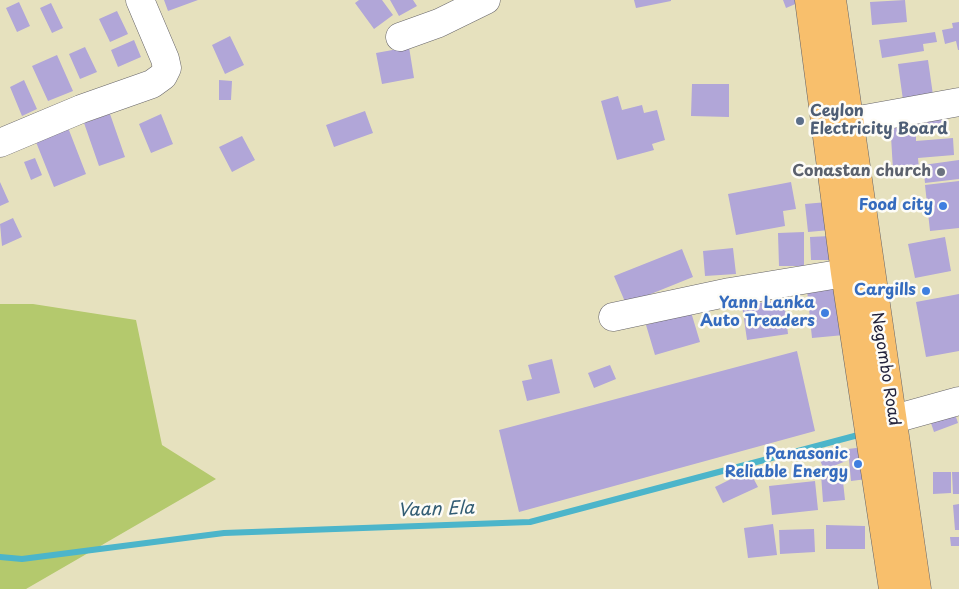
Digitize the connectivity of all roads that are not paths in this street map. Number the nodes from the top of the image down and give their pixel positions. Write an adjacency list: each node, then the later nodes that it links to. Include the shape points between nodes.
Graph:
1 (140, 0): 8 (street, via 165,59 166,68 162,76 152,84)
2 (486, 0): 5 (street, via 439,23)
3 (809, 0): 9 (highway, Negombo Road)
4 (832, 0): 7 (highway, Negombo Road)
5 (400, 37)
6 (959, 102): 7 (street)
7 (848, 122): 12 (highway, Negombo Road)
8 (0, 143)
9 (845, 273): 10 (street, via 730,292); 13 (highway, Negombo Road)
10 (613, 318)
11 (959, 401): 12 (street)
12 (894, 419): 14 (highway, Negombo Road)
13 (892, 589)
14 (917, 589)

